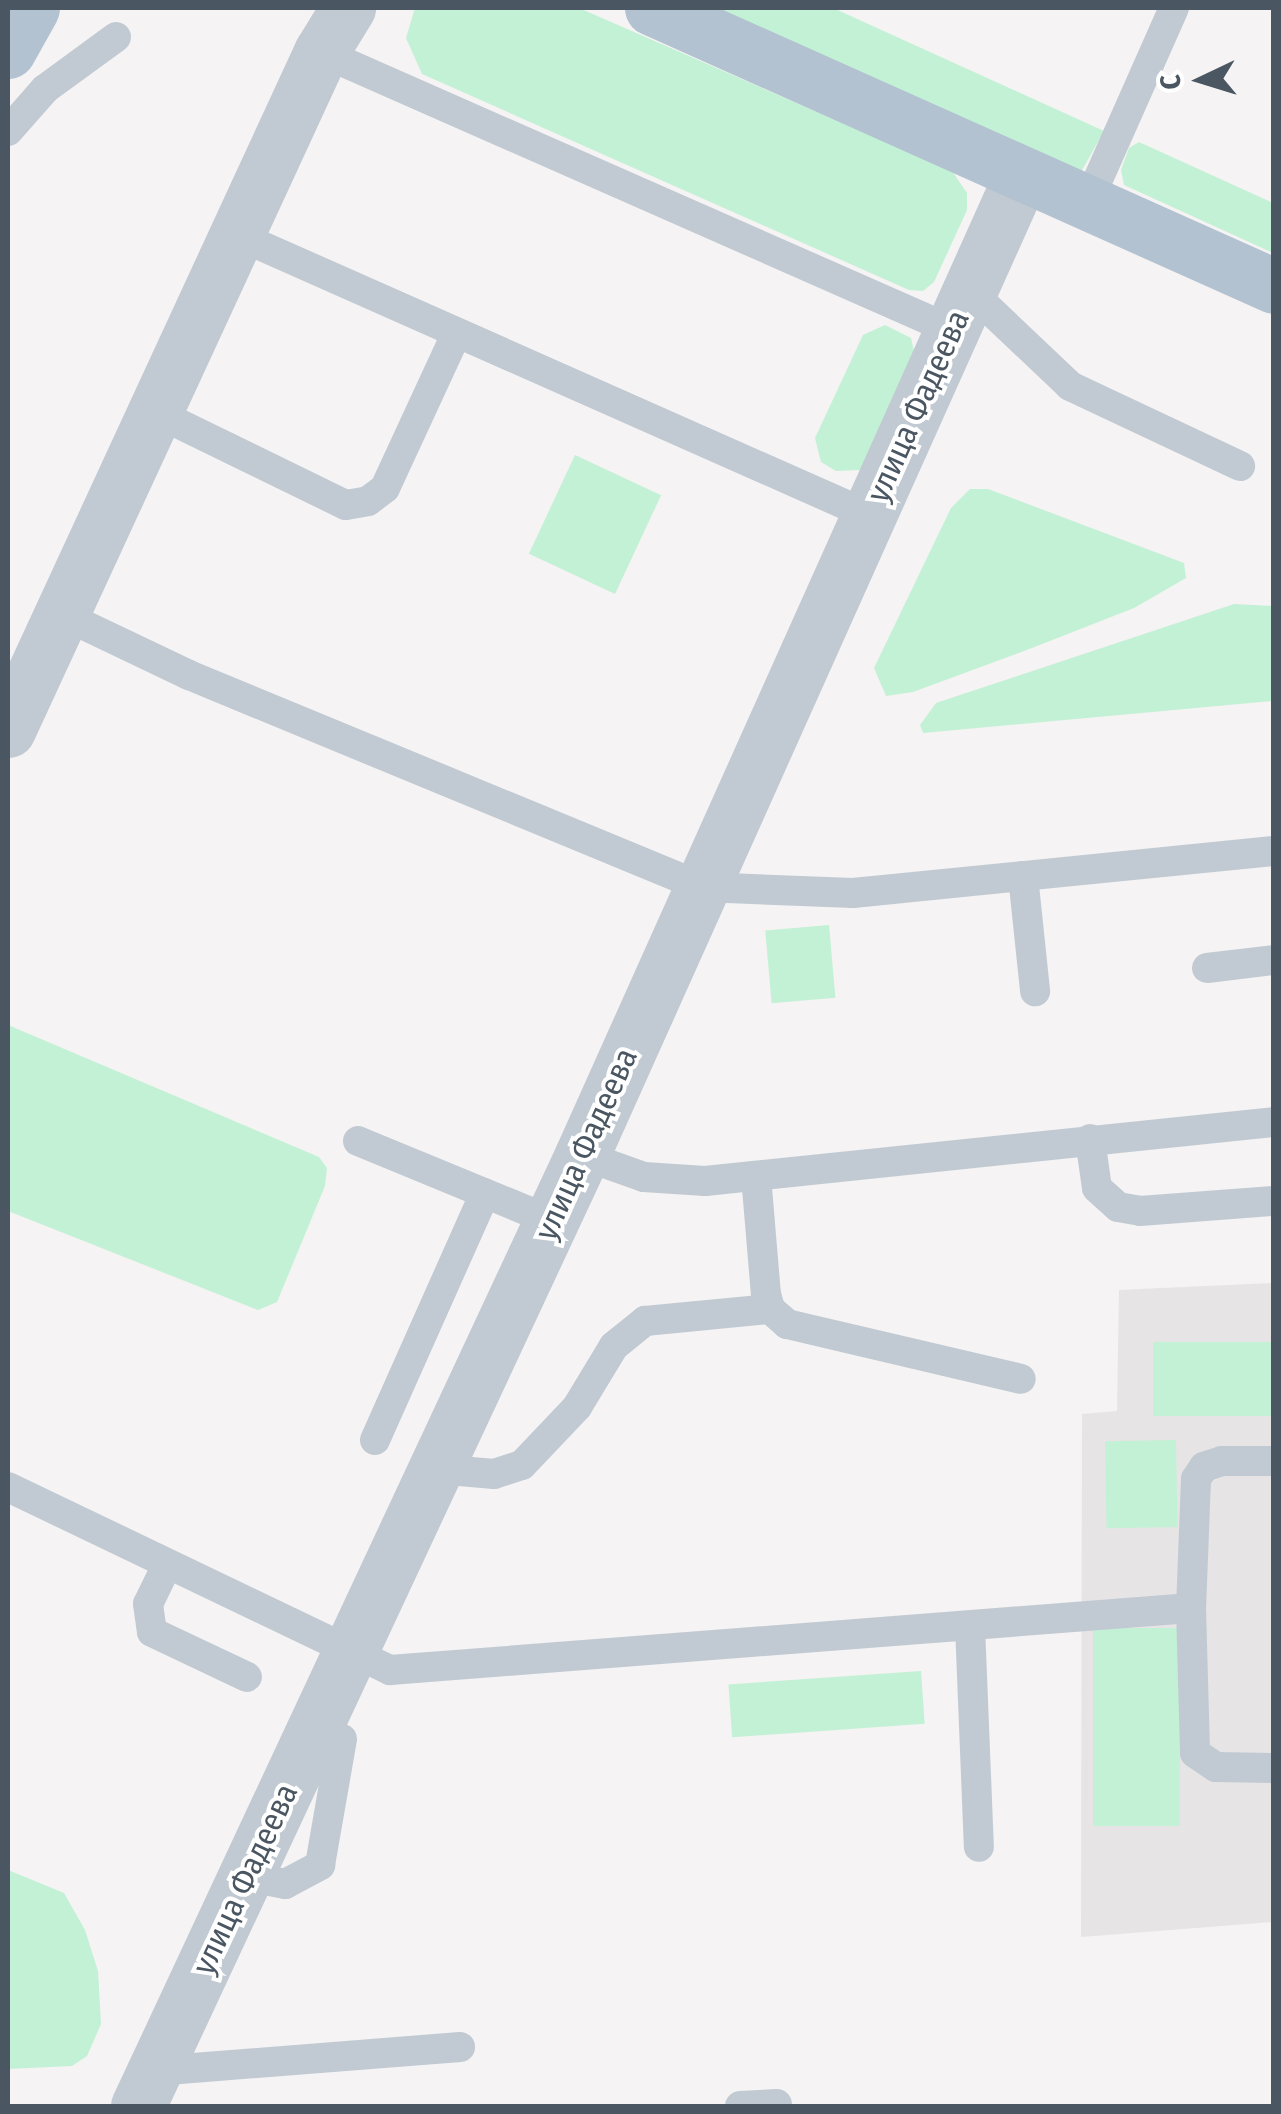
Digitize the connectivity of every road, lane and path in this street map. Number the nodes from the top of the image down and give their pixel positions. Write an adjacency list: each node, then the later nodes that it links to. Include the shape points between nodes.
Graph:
1 (32, 8): 6 (main road)
2 (652, 8): 8 (main road)
3 (1174, 8): 9 (lane)
4 (335, 30): 10 (street); 12 (lane)
5 (116, 37): 7 (lane, via 45,89)
6 (8, 50)
7 (8, 131)
8 (1021, 176): 9 (main road); 12 (street, улица Фадеева)
9 (1088, 202): 11 (main road)
10 (237, 236): 13 (lane); 14 (street)
11 (1274, 286)
12 (961, 310): 15 (lane, via 1070,386); 16 (street, улица Фадеева)
13 (456, 334): 14 (lane, via 385,488 368,502 346,505); 16 (lane)
14 (155, 412): 17 (street)
15 (1240, 466)
16 (869, 515): 21 (street, улица Фадеева)
17 (61, 614): 18 (street); 21 (lane, via 190,675)
18 (8, 730)
19 (1274, 852): 20 (lane)
20 (1023, 876): 21 (lane, via 852,892); 24 (lane)
21 (702, 888): 28 (street, улица Фадеева)
22 (1274, 960): 23 (lane)
23 (1207, 968)
24 (1035, 991)
25 (1274, 1122): 26 (lane)
26 (1090, 1139): 29 (lane); 31 (lane, via 1097,1188 1118,1206 1140,1211)
27 (358, 1141): 30 (lane)
28 (582, 1154): 29 (lane, via 620,1172 676,1182); 32 (street, улица Фадеева)
29 (756, 1176): 33 (lane)
30 (485, 1193): 32 (lane); 35 (lane)
31 (1274, 1201)
32 (552, 1221): 37 (street, улица Фадеева)
33 (770, 1309): 34 (lane, via 787,1324 822,1334); 37 (lane, via 645,1322 614,1346 576,1407 522,1465 494,1474)
34 (1022, 1379)
35 (375, 1440)
36 (1274, 1461): 40 (lane, via 1222,1461 1196,1479)
37 (438, 1469): 42 (street, улица Фадеева)
38 (8, 1487): 39 (lane)
39 (167, 1564): 42 (lane); 43 (lane, via 148,1604 152,1632)
40 (1191, 1608): 41 (lane); 45 (lane, via 1196,1753 1216,1767)
41 (970, 1626): 42 (lane, via 414,1670 390,1670); 46 (lane)
42 (351, 1654): 47 (street, улица Фадеева)
43 (248, 1677)
44 (342, 1739): 47 (lane, via 320,1865 285,1884)
45 (1274, 1768)
46 (980, 1847)
47 (244, 1876): 49 (street, улица Фадеева)
48 (460, 2046): 49 (lane)
49 (146, 2089)
50 (778, 2104): 51 (lane)
51 (740, 2106)

